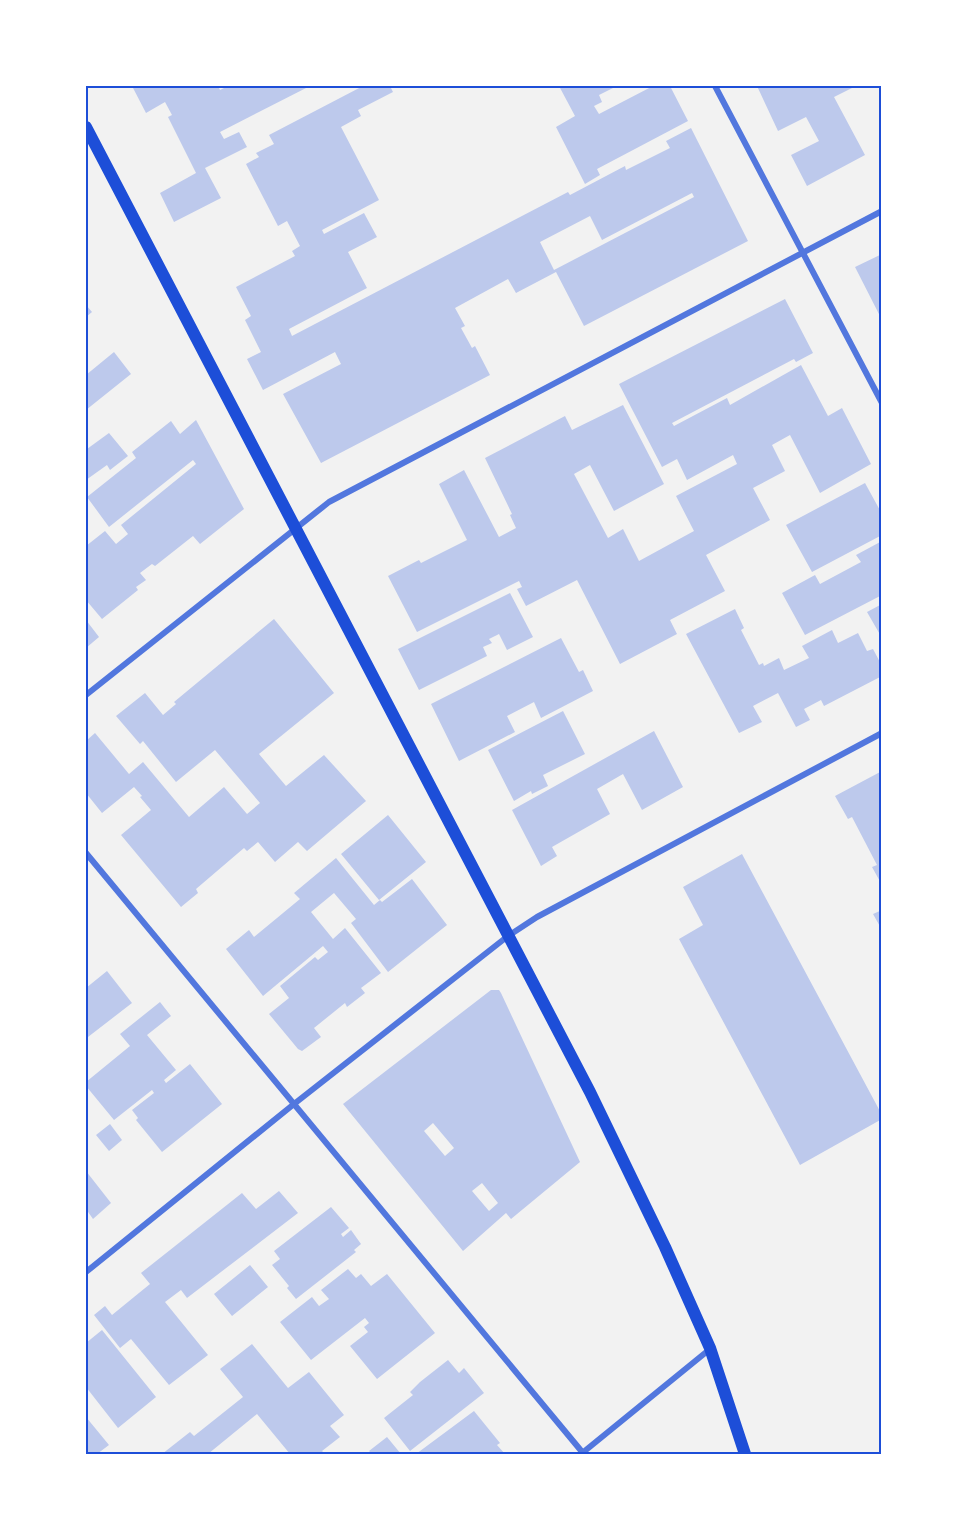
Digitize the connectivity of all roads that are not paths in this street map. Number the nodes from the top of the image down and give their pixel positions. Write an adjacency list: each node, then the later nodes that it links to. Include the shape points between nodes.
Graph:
1 (715, 86): 4 (street)
2 (86, 128): 6 (main road)
3 (882, 211): 4 (street)
4 (802, 253): 5 (street); 6 (street, via 328,502)
5 (882, 402)
6 (294, 529): 7 (street); 10 (main road)
7 (86, 695)
8 (882, 732): 10 (street)
9 (86, 853): 11 (street)
10 (508, 936): 11 (street); 13 (main road, via 590,1092)
11 (294, 1104): 12 (street); 14 (street)
12 (86, 1272)
13 (710, 1348): 14 (street); 15 (main road)
14 (582, 1454)
15 (745, 1455)

